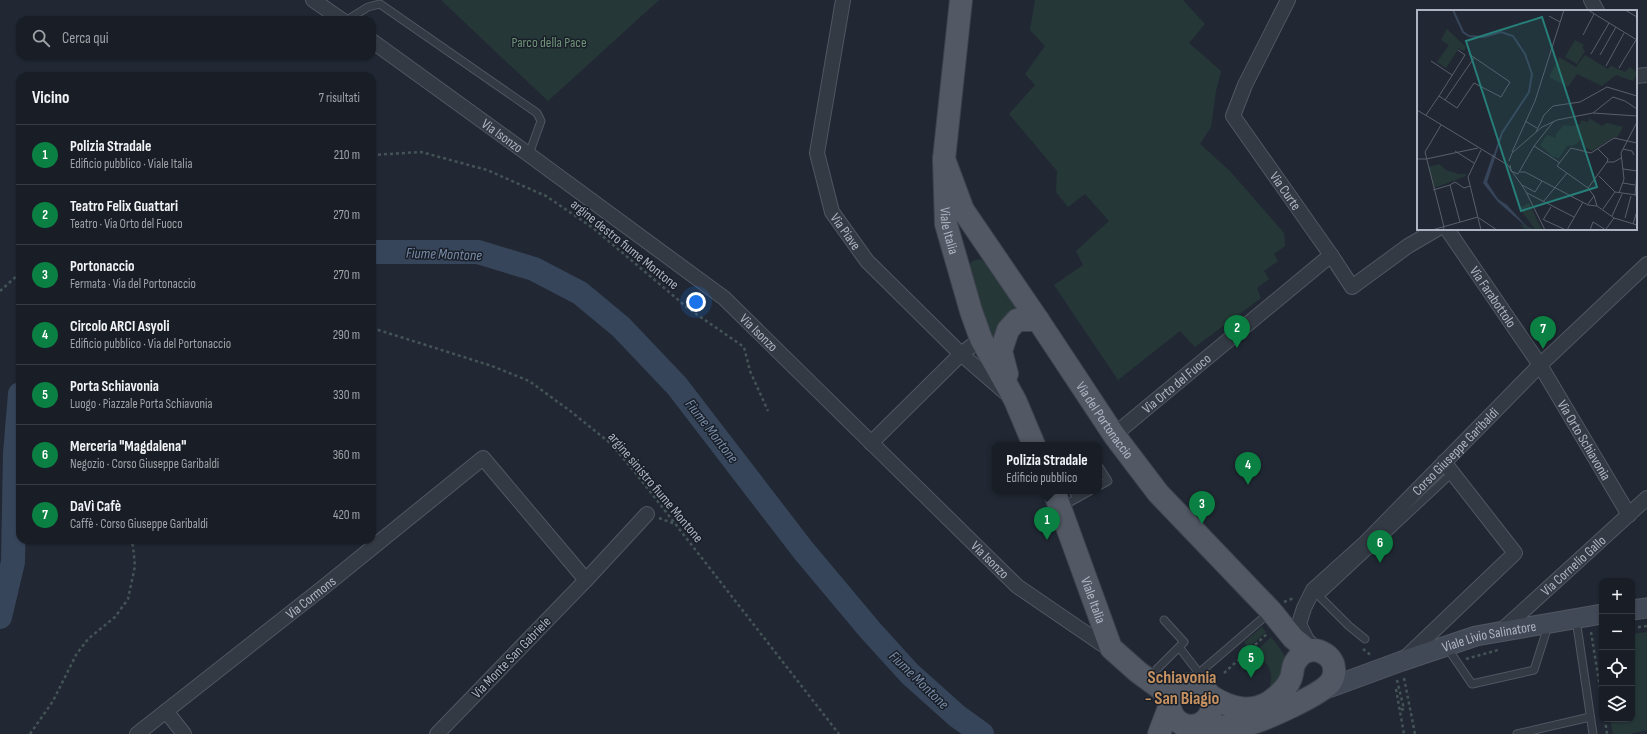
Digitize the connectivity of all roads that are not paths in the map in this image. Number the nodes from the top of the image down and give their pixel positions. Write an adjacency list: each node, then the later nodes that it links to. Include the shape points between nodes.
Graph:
1 (313, 0): 7 (street)
2 (843, 0): 22 (street, Via Piave, via 817,152 832,212 867,261)
3 (961, 0): 13 (main road, Viale Italia)
4 (1288, 0): 17 (street, Via Curte, via 1245,85 1233,116)
5 (1591, 0): 6 (street)
6 (1596, 10)
7 (336, 16)
8 (353, 16): 12 (lane, via 368,6 380,4 537,113 541,121)
9 (376, 44): 12 (street, Via Isonzo)
10 (1647, 75): 11 (street)
11 (1637, 76)
12 (529, 154): 27 (street, Via Isonzo, via 724,298)
13 (944, 159): 16 (main road, Via del Portonaccio, via 963,210); 19 (main road, Viale Italia, via 946,224)
14 (1435, 230): 17 (street, Via Curte, via 1408,246 1352,287)
15 (1448, 230): 23 (street, Via Farabottolo)
16 (992, 252): 19 (main road, via 974,248 966,251); 20 (main road, Via del Portonaccio)
17 (1331, 255): 25 (street, Via Orto del Fuoco)
18 (1647, 264): 23 (street, Corso Giuseppe Garibaldi)
19 (958, 266): 21 (main road, Viale Italia)
20 (1038, 320): 24 (main road, via 1017,320 1008,330 1001,351); 25 (main road, Via del Portonaccio)
21 (982, 339): 22 (street); 24 (main road, Viale Italia)
22 (961, 354): 24 (street, Via Piave); 27 (street)
23 (1540, 365): 28 (street, Corso Giuseppe Garibaldi); 35 (street, Via Orto Schiavonia)
24 (1015, 400): 26 (main road, Viale Italia)
25 (1114, 435): 41 (main road, Via del Portonaccio, via 1158,493)
26 (1033, 442)
27 (871, 443): 50 (street, Via Isonzo, via 1017,586)
28 (1448, 468): 37 (street, Corso Giuseppe Garibaldi); 51 (street, via 1515,553)
29 (1102, 472): 30 (lane, via 1108,481)
30 (1102, 484)
31 (1078, 494): 32 (lane)
32 (1066, 497): 50 (main road, Viale Italia, via 1111,648)
33 (1647, 498): 35 (street, Via Cornelio Gallo)
34 (647, 514): 36 (street, Via Monte San Gabriele)
35 (1629, 515): 46 (street, Via Cornelio Gallo)
36 (586, 580): 56 (street, Via Cormons, via 483,458); 62 (street, Via Monte San Gabriele)
37 (1316, 593): 45 (lane); 49 (street, Corso Giuseppe Garibaldi, via 1304,608 1299,624 1307,640)
38 (1647, 608): 39 (main road)
39 (1635, 610)
40 (1599, 615): 44 (main road, Viale Livio Salinatore)
41 (1275, 617): 49 (main road, Via del Portonaccio, via 1293,638); 53 (lane)
42 (1164, 620): 47 (lane, via 1184,642)
43 (1548, 623): 44 (main road, Viale Livio Salinatore); 46 (main road, Viale Livio Salinatore); 48 (lane, via 1534,670 1472,684)
44 (1577, 626): 57 (lane)
45 (1365, 639)
46 (1500, 641): 48 (main road, Viale Livio Salinatore, via 1476,636)
47 (1179, 647): 53 (lane); 54 (lane)
48 (1452, 654): 51 (main road, Viale Livio Salinatore)
49 (1320, 655): 52 (main road, via 1354,671); 53 (main road, via 1300,655 1294,663 1291,678 1284,690 1260,708 1237,708 1224,704); 55 (main road, via 1334,676)
50 (1119, 656): 54 (main road, Viale Italia)
51 (1405, 672): 52 (main road, Viale Livio Salinatore)
52 (1385, 676): 55 (main road, Viale Livio Salinatore)
53 (1201, 684): 54 (main road); 58 (main road, via 1211,705 1209,714 1203,722)
54 (1165, 690): 58 (main road, via 1175,719); 63 (main road)
55 (1323, 690): 59 (main road)
56 (166, 711): 60 (street, Via Cormons); 61 (street)
57 (1590, 717): 64 (lane); 65 (lane)
58 (1187, 728): 59 (main road)
59 (1249, 729)
60 (137, 734)
61 (184, 734)
62 (437, 734)
63 (1159, 734)
64 (1517, 734)
65 (1593, 734)

